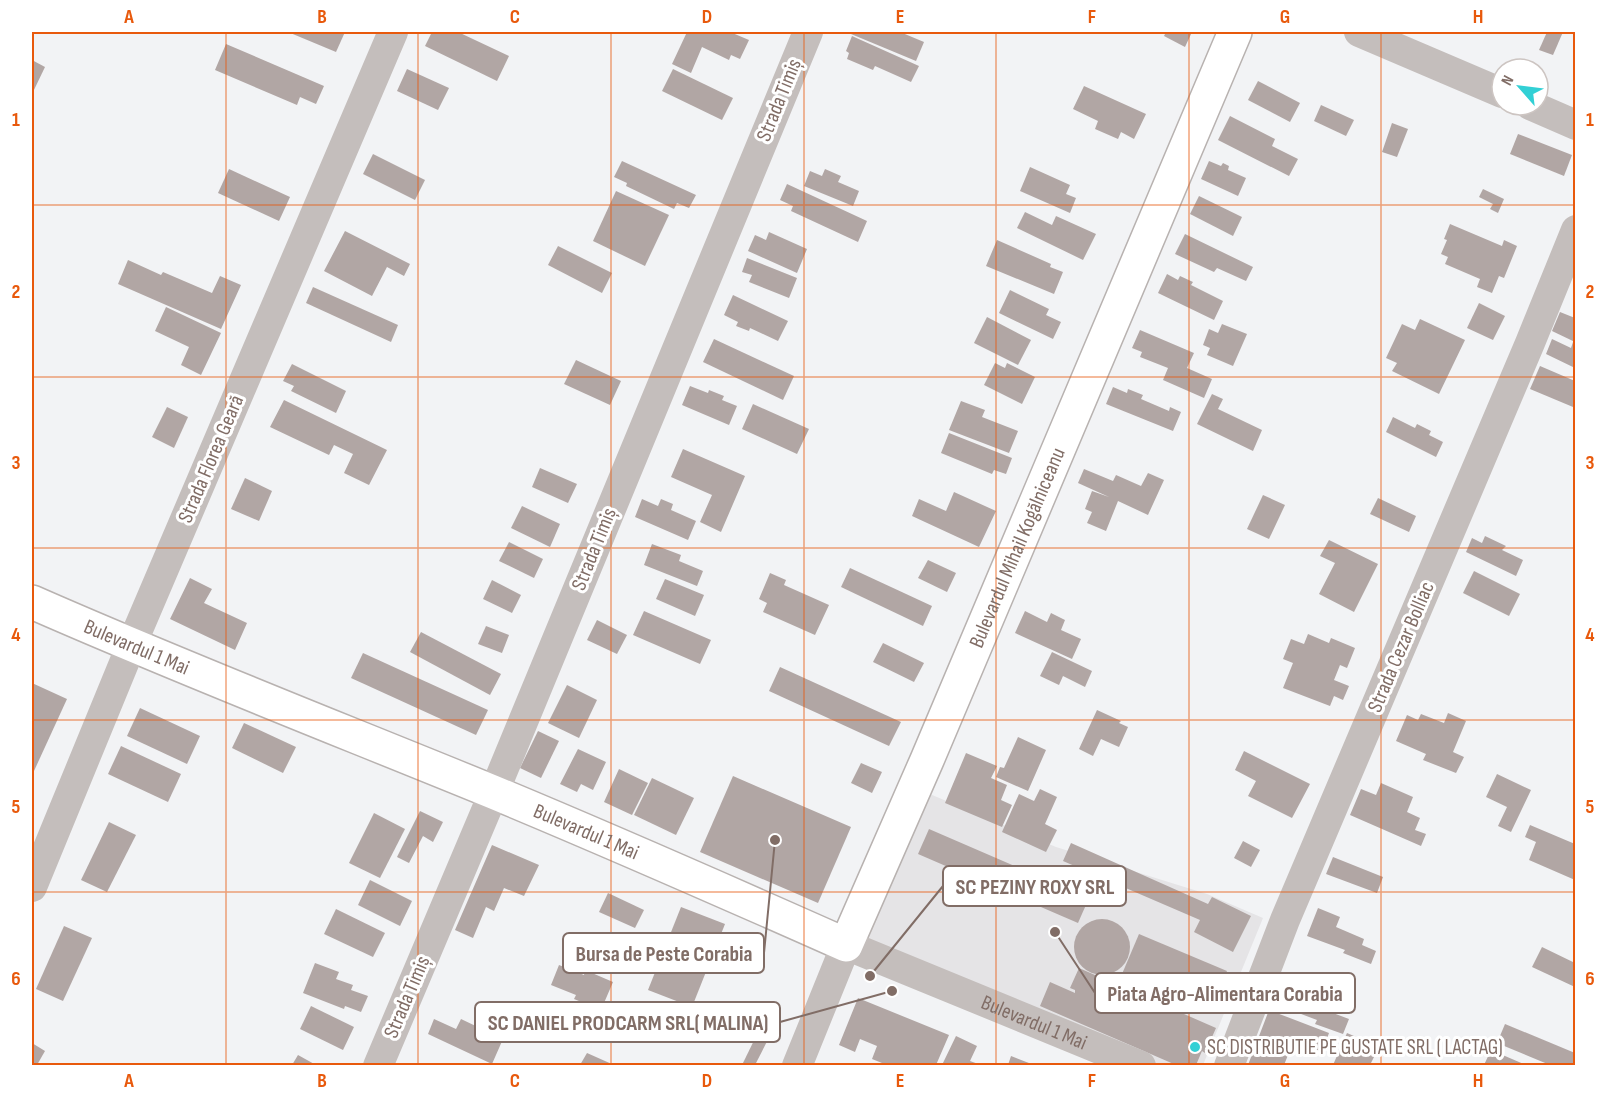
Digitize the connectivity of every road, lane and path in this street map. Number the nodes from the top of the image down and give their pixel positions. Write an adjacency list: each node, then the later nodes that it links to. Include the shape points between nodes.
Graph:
1 (393, 32): 10 (street, Strada Florea Geară)
2 (808, 32): 11 (street, Strada Timiș)
3 (1235, 32): 13 (main road, Bulevardul Mihail Kogălniceanu)
4 (1359, 32): 5 (street)
5 (1490, 88)
6 (1550, 114): 7 (street)
7 (1575, 125)
8 (1575, 230): 17 (street, Strada Cezar Bolliac, via 1285,920)
9 (32, 602): 10 (main road, Bulevardul 1 Mai)
10 (132, 646): 11 (main road, Bulevardul 1 Mai); 12 (street, Strada Florea Geară)
11 (494, 792): 13 (main road, Bulevardul 1 Mai); 14 (street, Strada Timiș)
12 (32, 887)
13 (846, 945): 15 (street, Bulevardul Mihail Kogălniceanu); 16 (street, Bulevardul 1 Mai)
14 (378, 1065)
15 (797, 1065)
16 (1141, 1065)
17 (1229, 1065)

